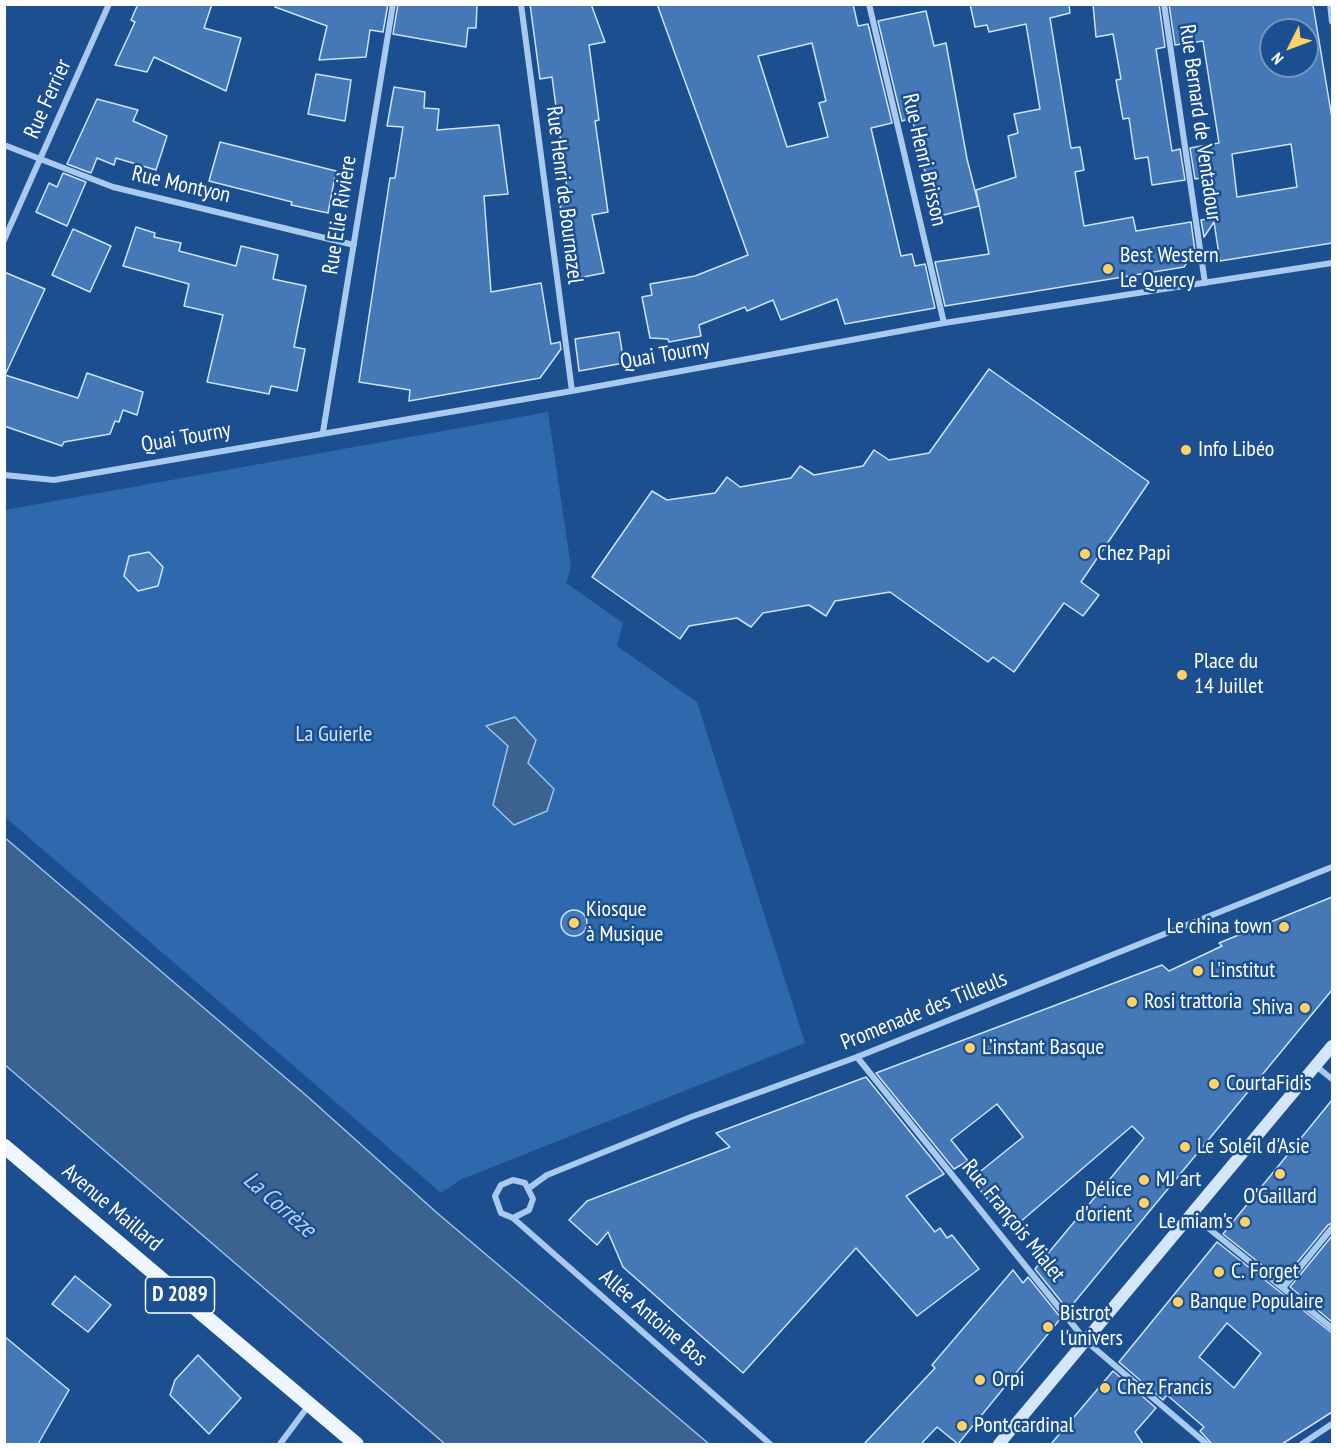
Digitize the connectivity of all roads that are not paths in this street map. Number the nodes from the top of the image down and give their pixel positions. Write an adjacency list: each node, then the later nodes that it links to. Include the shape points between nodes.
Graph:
1 (109, 4): 9 (street, Rue Ferrier)
2 (393, 4): 11 (street, Rue Elie Rivière)
3 (521, 4): 15 (street, Rue Henri de Bournazel)
4 (869, 4): 14 (street, Rue Henri Brisson)
5 (1164, 4): 13 (street, Rue Bernard de Ventadour)
6 (1330, 4): 7 (street)
7 (1332, 22)
8 (4, 145): 9 (street, Rue Montyon)
9 (40, 161): 10 (street, Rue Ferrier); 11 (street, Rue Montyon, via 112,187)
10 (4, 240)
11 (354, 245): 16 (street, Rue Elie Rivière)
12 (1332, 263): 13 (street, Quai Tourny)
13 (1205, 283): 14 (street, Quai Tourny)
14 (944, 323): 15 (street, Quai Tourny)
15 (572, 391): 16 (street, Quai Tourny)
16 (323, 432): 17 (street, Quai Tourny, via 54,480)
17 (4, 475)
18 (1332, 867): 20 (street, Promenade des Tilleuls)
19 (1332, 1046): 21 (main road)
20 (856, 1057): 24 (street, Promenade des Tilleuls, via 547,1175); 30 (street, Rue François Mialet)
21 (1316, 1066): 22 (street); 25 (main road)
22 (1332, 1079)
23 (4, 1146): 31 (main road, Avenue Maillard / D 2089)
24 (529, 1188): 26 (street, via 529,1210); 26 (street, via 513,1180 497,1190 497,1208)
25 (1192, 1215): 28 (street); 30 (main road)
26 (513, 1218): 35 (street, Allée Antoine Bos)
27 (1332, 1228): 28 (street)
28 (1283, 1288): 29 (street)
29 (1332, 1328)
30 (1086, 1341): 36 (main road); 37 (street, Rue François Mialet)
31 (309, 1405): 33 (street); 34 (main road, Avenue Maillard / D 2089)
32 (1332, 1424): 38 (street)
33 (280, 1444)
34 (356, 1444)
35 (770, 1444)
36 (999, 1444)
37 (1207, 1444)
38 (1302, 1444)

